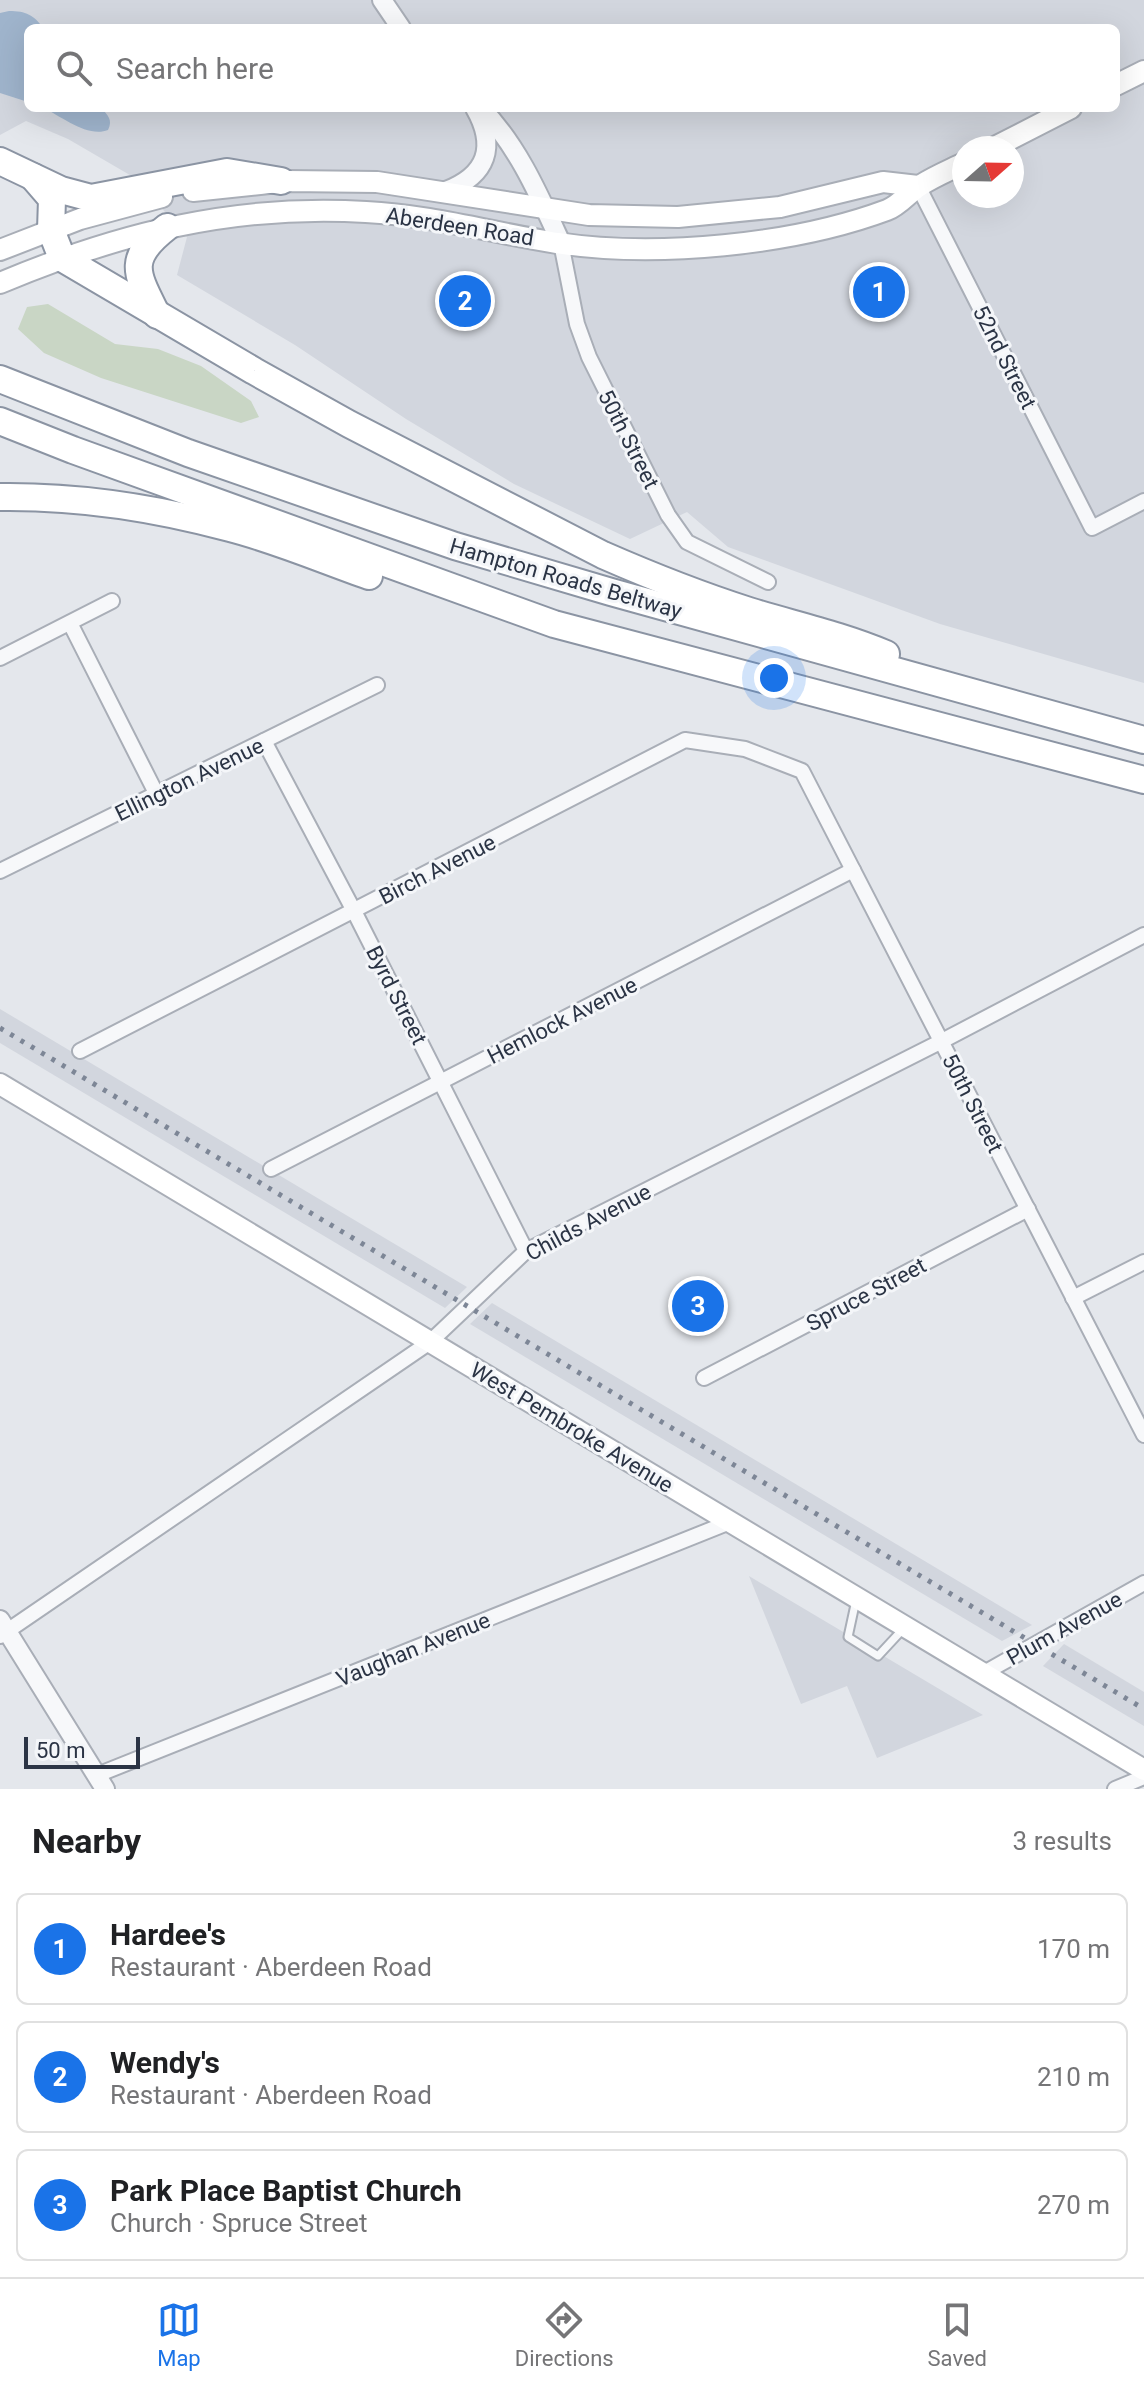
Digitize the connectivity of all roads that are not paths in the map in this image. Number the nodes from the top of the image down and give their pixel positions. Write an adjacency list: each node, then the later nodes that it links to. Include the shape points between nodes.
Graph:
1 (382, 0): 2 (street)
2 (398, 24)
3 (1144, 71): 4 (main road)
4 (1120, 83)
5 (479, 112): 14 (street, via 487,141 482,162 469,181)
6 (482, 112): 15 (street, via 511,145)
7 (1063, 112): 8 (main road)
8 (1016, 136)
9 (0, 161): 11 (highway)
10 (952, 169): 13 (main road, Aberdeen Road)
11 (33, 177): 12 (highway, via 91,198 227,172); 17 (highway, via 52,199)
12 (281, 181): 14 (main road, Aberdeen Road, via 377,182); 17 (main road, Aberdeen Road, via 148,200)
13 (918, 186): 15 (main road, Aberdeen Road, via 883,182 780,207 699,216 618,217); 18 (main road, Aberdeen Road, via 891,208 776,237 691,247); 26 (street, 52nd Street, via 1092,528)
14 (446, 191): 15 (main road, Aberdeen Road)
15 (545, 208): 18 (street)
16 (167, 227): 18 (main road, Aberdeen Road, via 248,214 365,212); 20 (main road, Aberdeen Road); 22 (highway, via 147,242 138,263)
17 (51, 230): 19 (main road, Aberdeen Road); 20 (highway)
18 (561, 243): 27 (street, 50th Street, via 589,357 668,515 687,542)
19 (0, 250)
20 (62, 258): 21 (main road, Aberdeen Road); 22 (highway)
21 (0, 283)
22 (157, 315): 33 (highway, via 349,424 603,555 749,611 847,638)
23 (0, 379): 33 (highway, Hampton Roads Beltway, via 188,453 455,546)
24 (0, 421): 30 (highway, Hampton Roads Beltway)
25 (0, 497): 30 (highway, via 107,503 231,528 372,577)
26 (1144, 501)
27 (768, 582)
28 (112, 601): 29 (street)
29 (70, 623): 31 (street); 38 (street)
30 (554, 624): 37 (highway, Hampton Roads Beltway)
31 (0, 658)
32 (377, 685): 35 (street, Ellington Avenue)
33 (985, 695): 34 (highway, Hampton Roads Beltway)
34 (1144, 740)
35 (264, 741): 38 (street, Ellington Avenue); 41 (street, Byrd Street)
36 (802, 771): 39 (street, 50th Street); 41 (street, Birch Avenue, via 745,749 685,740)
37 (1144, 780)
38 (157, 795): 40 (street, Ellington Avenue)
39 (853, 870): 43 (street, 50th Street); 45 (street, Hemlock Avenue)
40 (0, 871)
41 (354, 911): 44 (street, Birch Avenue); 45 (street, Byrd Street)
42 (1144, 935): 43 (street, Childs Avenue)
43 (942, 1041): 48 (street, 50th Street); 49 (street, Childs Avenue)
44 (80, 1051)
45 (441, 1082): 47 (street, Hemlock Avenue); 49 (street, Byrd Street)
46 (0, 1084): 52 (main road, West Pembroke Avenue)
47 (271, 1169)
48 (1028, 1209): 51 (street, 50th Street); 53 (street, Spruce Street)
49 (526, 1251): 52 (street, Childs Avenue)
50 (1144, 1262): 51 (street)
51 (1073, 1298): 54 (street, 50th Street)
52 (430, 1342): 55 (main road, West Pembroke Avenue); 59 (street, Childs Avenue)
53 (704, 1378)
54 (1144, 1435)
55 (730, 1522): 57 (main road, West Pembroke Avenue); 63 (street, Vaughan Avenue)
56 (1144, 1583): 60 (street, Plum Avenue)
57 (857, 1597): 58 (main road, West Pembroke Avenue); 58 (lane, via 848,1637 878,1656)
58 (906, 1627): 60 (main road, West Pembroke Avenue)
59 (2, 1629): 63 (street)
60 (984, 1673): 61 (main road, West Pembroke Avenue)
61 (1144, 1770)
62 (1144, 1777): 64 (street)
63 (101, 1782)
64 (1115, 1789)

